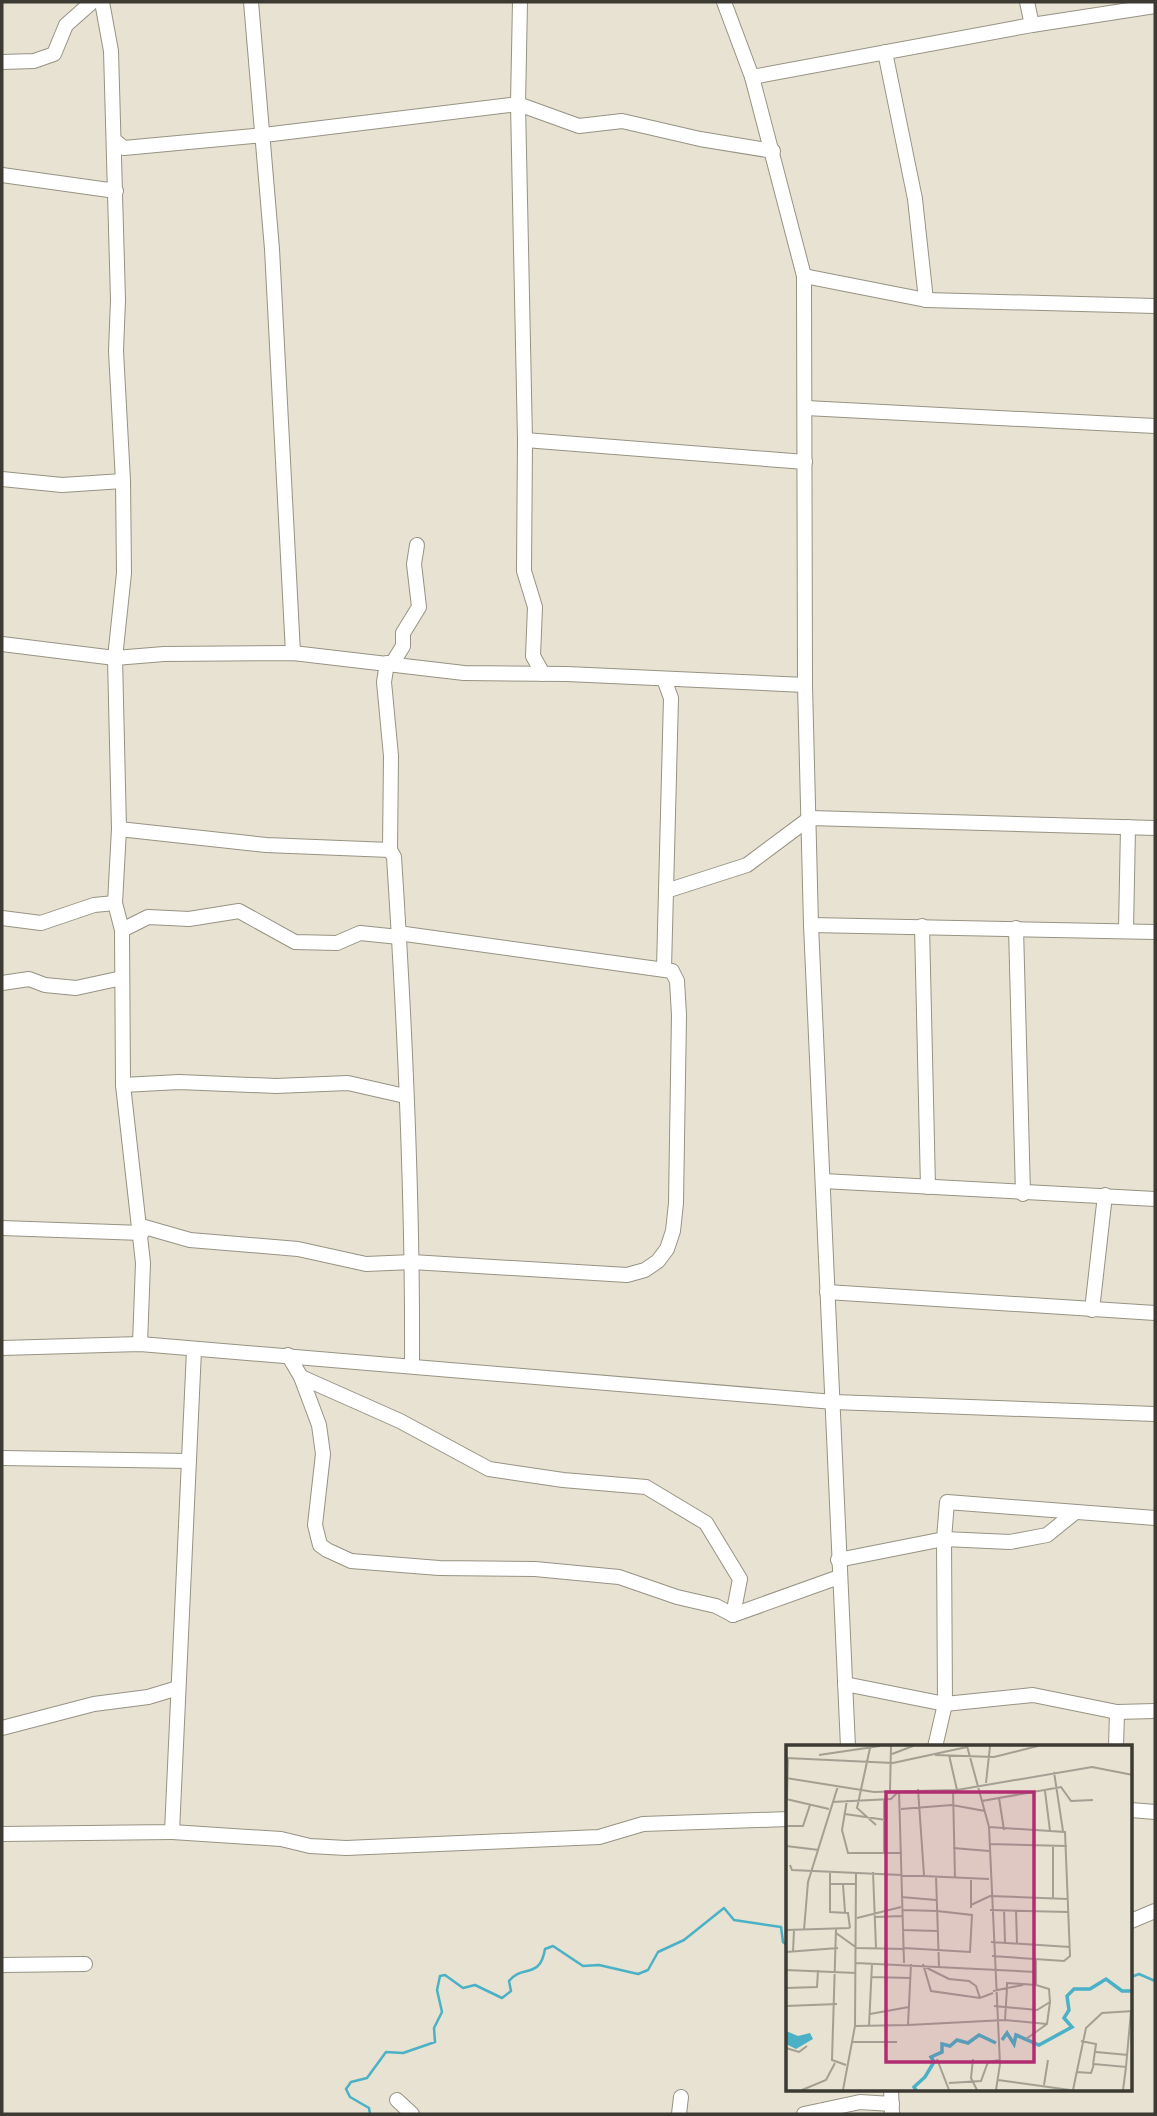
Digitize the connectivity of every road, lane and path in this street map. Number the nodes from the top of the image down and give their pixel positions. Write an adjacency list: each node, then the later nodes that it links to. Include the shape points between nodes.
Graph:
1 (92, 2): 10 (street, via 66,25 54,54 34,61)
2 (102, 2): 14 (street, via 111,51)
3 (251, 2): 13 (street)
4 (520, 2): 12 (street)
5 (724, 2): 11 (street)
6 (1027, 2): 8 (street)
7 (1155, 6): 8 (street)
8 (1032, 25): 9 (street)
9 (885, 51): 11 (street); 19 (street, via 915,199)
10 (2, 62)
11 (752, 77): 15 (street)
12 (518, 104): 13 (street); 15 (street, via 579,126 622,121); 23 (street)
13 (264, 135): 14 (street, via 136,148 124,148); 29 (street)
14 (114, 140): 17 (street)
15 (773, 150): 18 (street)
16 (2, 175): 17 (street)
17 (116, 191): 26 (street, via 116,351)
18 (804, 276): 19 (street); 21 (street)
19 (926, 300): 20 (street)
20 (1155, 306)
21 (806, 408): 22 (street); 24 (street)
22 (1155, 426)
23 (525, 440): 24 (street); 32 (street, via 524,571 534,607 533,656)
24 (805, 462): 34 (street)
25 (2, 479): 26 (street, via 62,485)
26 (123, 481): 30 (street, via 124,573)
27 (417, 545): 31 (street, via 414,564 419,607 403,633 403,646)
28 (2, 645): 30 (street)
29 (293, 653): 30 (street); 31 (street)
30 (115, 658): 38 (street)
31 (389, 664): 32 (street, via 464,673); 39 (street, via 384,682 391,756)
32 (542, 674): 33 (street)
33 (664, 679): 34 (street); 40 (street, via 671,698)
34 (805, 685): 35 (street)
35 (810, 818): 36 (street); 40 (street, via 747,865); 43 (street)
36 (1128, 827): 37 (street); 47 (street)
37 (1155, 828)
38 (119, 830): 39 (street, via 266,845); 41 (street)
39 (390, 850): 49 (street)
40 (666, 891): 50 (street)
41 (116, 903): 42 (street, via 94,905 41,923); 46 (street)
42 (2, 918)
43 (811, 925): 44 (street); 55 (street)
44 (922, 926): 45 (street); 56 (street)
45 (1016, 928): 47 (street); 57 (street)
46 (122, 930): 49 (street, via 148,917 189,919 239,911 295,942 337,943 360,933); 51 (street)
47 (1126, 930): 48 (street)
48 (1155, 932)
49 (399, 935): 50 (street); 54 (street)
50 (664, 968): 62 (street, via 672,971 677,981 680,1089 673,1231 658,1261 645,1270 608,1276)
51 (122, 978): 52 (street, via 76,988 29,979); 53 (street)
52 (2, 983)
53 (123, 1085): 54 (street, via 348,1083); 61 (street)
54 (405, 1096): 62 (street)
55 (823, 1181): 56 (street); 63 (street)
56 (928, 1187): 57 (street)
57 (1023, 1194): 58 (street)
58 (1105, 1195): 59 (street); 64 (street)
59 (1155, 1199)
60 (2, 1228): 61 (street)
61 (141, 1230): 62 (street, via 190,1240 298,1249 366,1264); 66 (street)
62 (412, 1262): 70 (street)
63 (827, 1292): 64 (street); 72 (street)
64 (1092, 1310): 65 (street)
65 (1155, 1313)
66 (140, 1344): 67 (street); 68 (street)
67 (2, 1348)
68 (194, 1350): 69 (street); 75 (street)
69 (288, 1355): 70 (street); 71 (street)
70 (412, 1366): 72 (street)
71 (301, 1377): 81 (street, via 400,1421 489,1469 646,1487 706,1523 740,1580); 81 (street, via 319,1425 323,1454 315,1525 320,1545 327,1550 351,1561 619,1577)
72 (834, 1402): 73 (street); 79 (street)
73 (1155, 1414)
74 (2, 1458): 75 (street)
75 (189, 1461): 83 (street)
76 (1073, 1514): 77 (street); 78 (street, via 1048,1535 1010,1542); 78 (street, via 947,1502)
77 (1155, 1518)
78 (944, 1539): 79 (street); 84 (street)
79 (838, 1560): 80 (street)
80 (839, 1577): 81 (street); 82 (street)
81 (733, 1615)
82 (845, 1685): 84 (street); 88 (street)
83 (178, 1688): 87 (street); 94 (street)
84 (946, 1704): 85 (street, via 1033,1695); 89 (street)
85 (1117, 1712): 86 (street); 90 (street)
86 (1155, 1712)
87 (2, 1728)
88 (848, 1745)
89 (936, 1745)
90 (1116, 1745)
91 (1132, 1810): 92 (street)
92 (1155, 1812)
93 (786, 1819): 94 (street, via 642,1824 598,1837 357,1848)
94 (172, 1832): 95 (street)
95 (2, 1834)
96 (1155, 1911): 97 (street)
97 (1132, 1921)
98 (85, 1964): 99 (street)
99 (2, 1965)
100 (681, 2097): 104 (street)
101 (397, 2100): 103 (street)
102 (892, 2103): 105 (street, via 860,2102)
103 (412, 2114)
104 (679, 2114)
105 (804, 2114)

